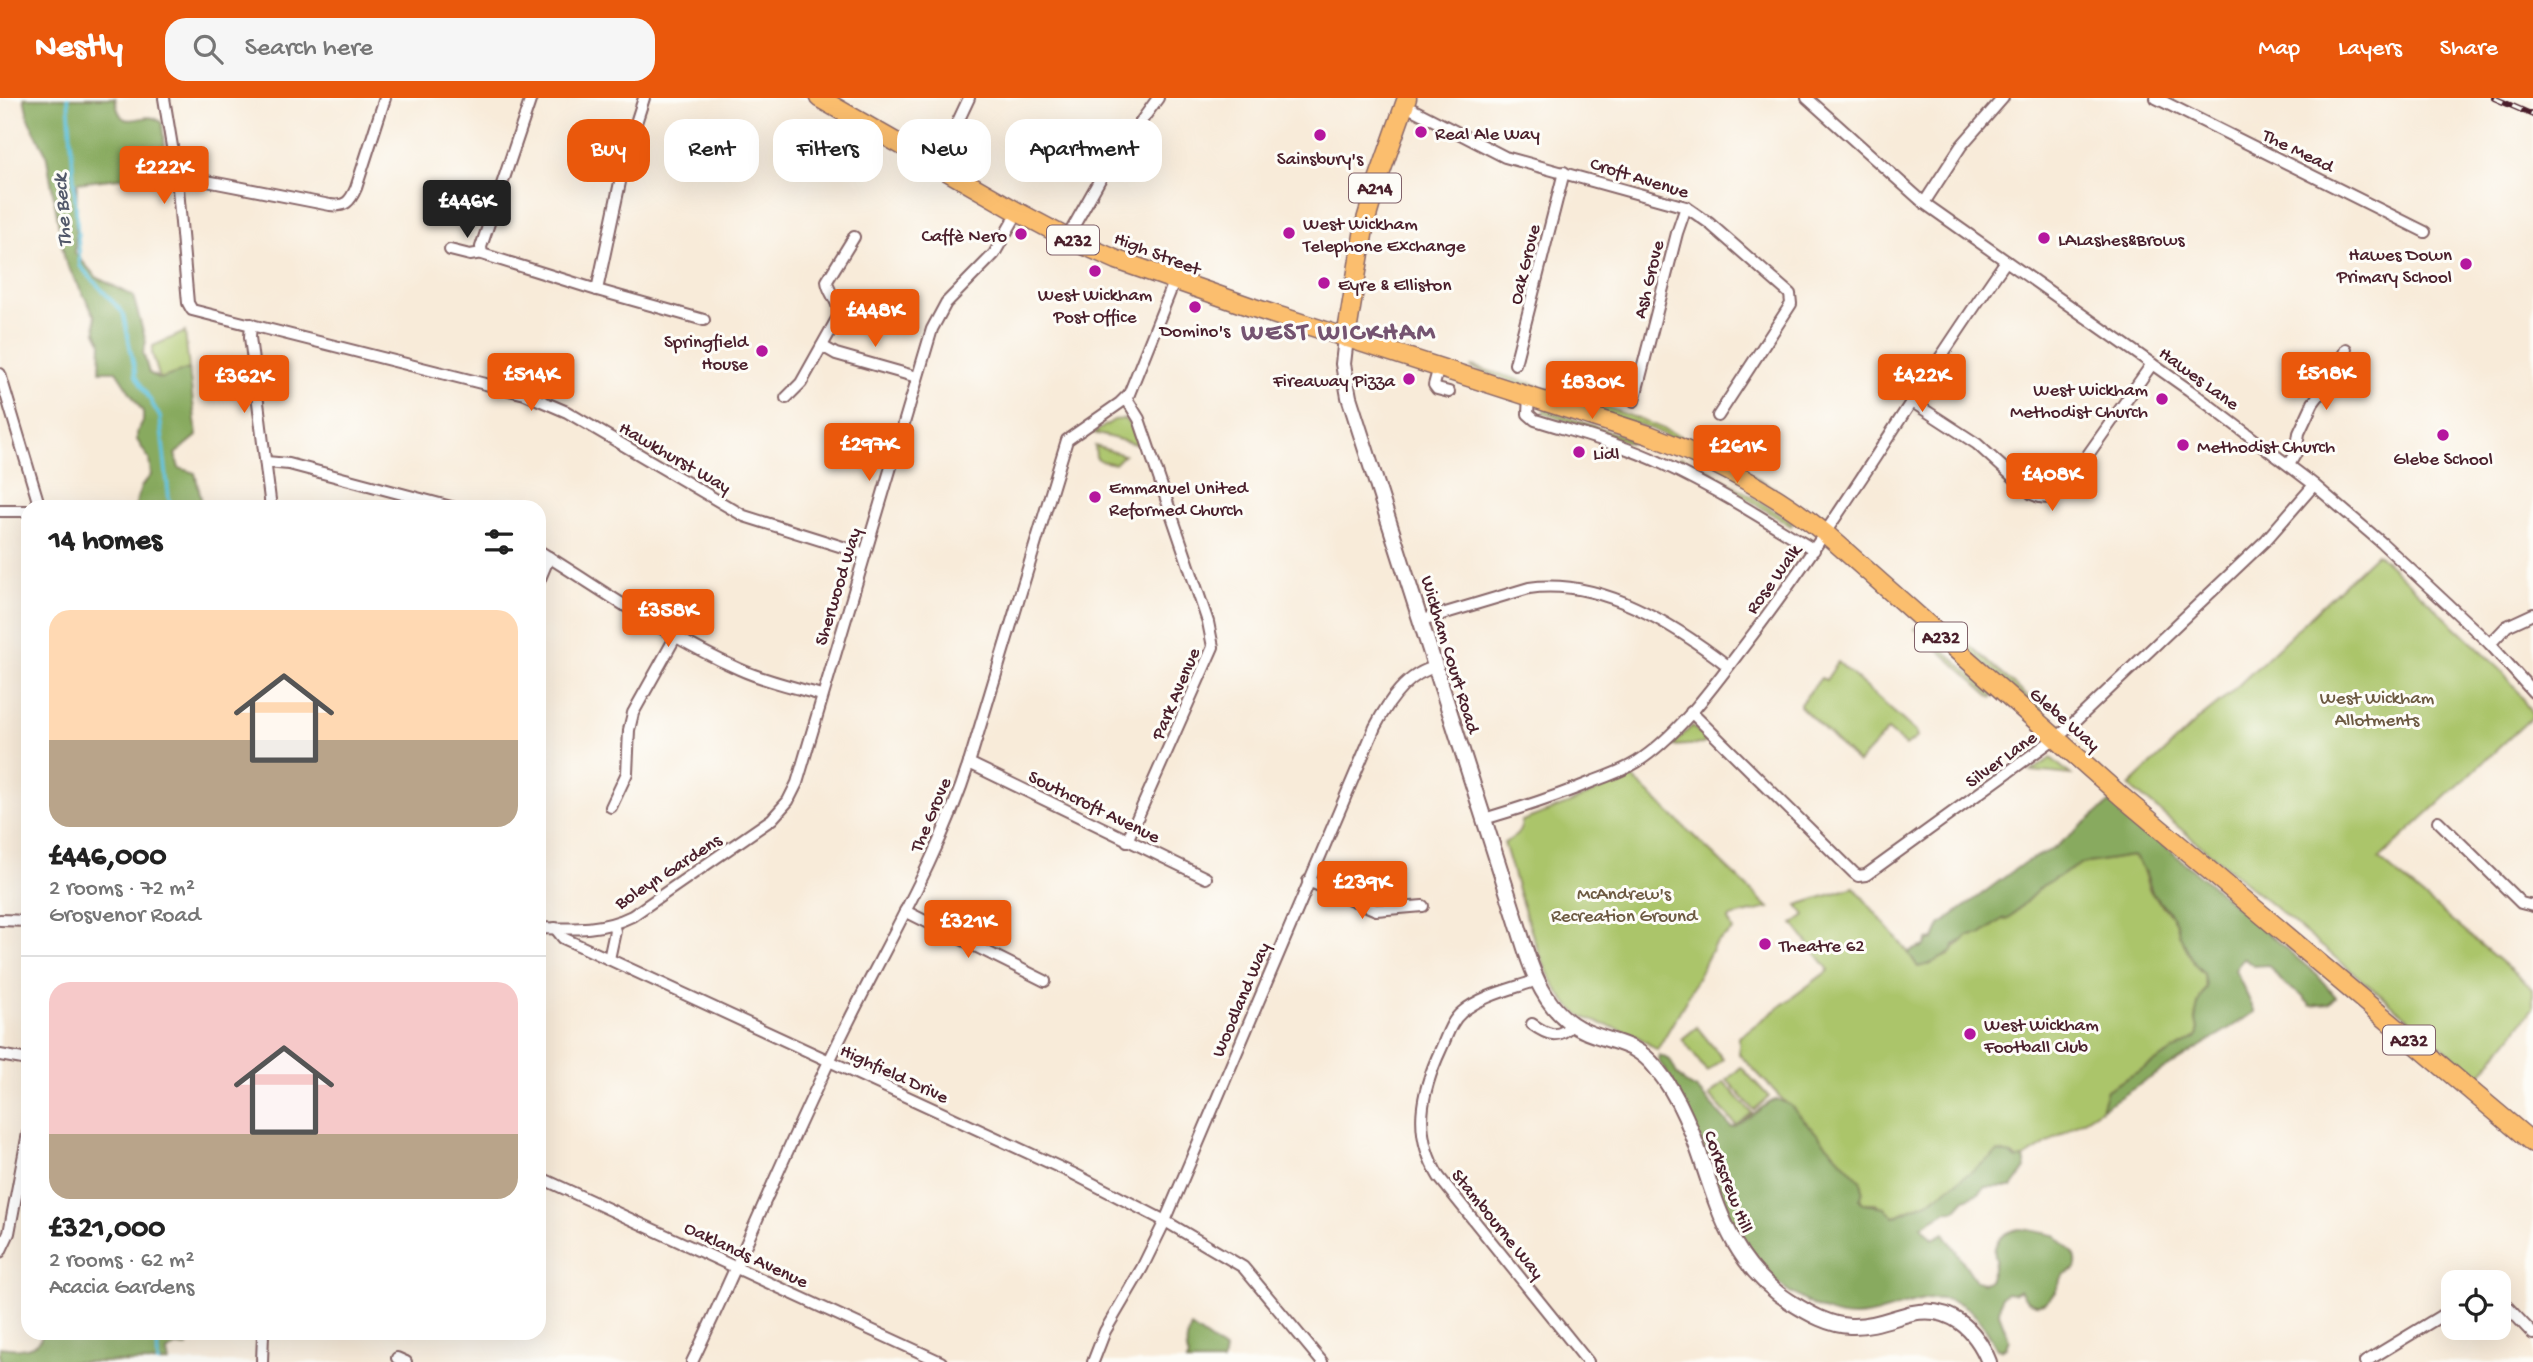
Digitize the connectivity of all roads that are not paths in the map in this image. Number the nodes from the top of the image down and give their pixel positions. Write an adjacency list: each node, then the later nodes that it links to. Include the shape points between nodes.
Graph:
1 (164, 98): 15 (street)
2 (385, 98): 15 (street, via 356,188 344,205)
3 (531, 98): 24 (street)
4 (645, 98): 27 (street, via 626,153)
5 (819, 98): 13 (main road, High Street / A232)
6 (969, 98): 12 (street)
7 (1158, 98): 22 (street, via 1103,174)
8 (1807, 98): 17 (street, Hawes Lane)
9 (2003, 98): 17 (street, via 1963,143)
10 (2156, 98): 20 (street, The Mead)
11 (1406, 102): 14 (street, Croft Avenue, via 1498,154); 30 (main road, A214, via 1365,223)
12 (959, 119)
13 (897, 143)
14 (1564, 172): 18 (street, Croft Avenue); 33 (street, Oak Grove)
15 (177, 177): 29 (street, Hawkhurst Way, via 189,307)
16 (965, 182): 19 (main road, High Street / A232)
17 (1924, 203): 25 (street, Hawes Lane)
18 (1686, 207): 42 (street, Ash Grove); 44 (street, Croft Avenue, via 1792,297)
19 (1018, 212): 22 (main road, High Street / A232); 37 (street, Sherwood Way, via 994,254 941,311)
20 (2426, 232)
21 (854, 237): 31 (street, via 827,281 839,311)
22 (1067, 238): 26 (main road, High Street / A232)
23 (450, 250): 24 (street)
24 (482, 253): 27 (street)
25 (2006, 261): 34 (street, Hawes Lane); 43 (street, Rose Walk)
26 (1174, 282): 30 (main road, High Street / A232); 41 (street, The Grove)
27 (597, 290): 28 (street)
28 (704, 320)
29 (251, 324): 47 (street); 57 (street, Hawkhurst Way, via 540,400 744,516)
30 (1346, 338): 35 (main road, Glebe Way / A232); 60 (street, Wickham Court Road, via 1343,364 1349,397)
31 (822, 346): 37 (street); 40 (street, via 801,383)
32 (2346, 349): 48 (street, via 2313,403)
33 (1515, 364)
34 (2152, 365): 43 (street, via 2061,493 2050,498 2032,494 1977,444); 48 (street, Hawes Lane)
35 (1439, 367): 38 (street, via 1434,385); 39 (main road, Glebe Way / A232)
36 (0, 374): 50 (street)
37 (917, 377): 57 (street, Sherwood Way)
38 (1449, 392)
39 (1529, 395): 45 (main road, Glebe Way / A232); 46 (street, via 1528,414 1535,420)
40 (786, 398)
41 (1126, 398): 69 (street, The Grove, via 1067,440); 74 (street, Park Avenue, via 1139,418 1213,640 1212,653)
42 (1634, 401)
43 (1911, 401): 55 (street, Rose Walk)
44 (1718, 415)
45 (1649, 435): 46 (street); 55 (main road, Glebe Way / A232, via 1760,490)
46 (1642, 455): 56 (street, via 1715,490)
47 (266, 462): 51 (street); 52 (street, via 292,464)
48 (2289, 465): 49 (street, Hawes Lane)
49 (2314, 485): 62 (street, Hawes Lane); 68 (street, Silver Lane, via 2260,547)
50 (38, 500)
51 (270, 500)
52 (425, 500)
53 (0, 511): 54 (street)
54 (21, 512)
55 (1826, 534): 56 (street, Rose Walk); 68 (main road, Glebe Way / A232)
56 (1814, 550): 63 (street, Rose Walk)
57 (864, 554): 66 (street, Sherwood Way)
58 (546, 555): 61 (street)
59 (2533, 614): 62 (street, via 2507,626)
60 (1422, 620): 63 (street, via 1526,589 1569,588 1632,607); 64 (street, Wickham Court Road)
61 (676, 636): 66 (street, via 741,670); 71 (street, via 633,713 627,773)
62 (2490, 645): 65 (street, Hawes Lane)
63 (1728, 666): 67 (street, Rose Walk)
64 (1436, 667): 72 (street, Wickham Court Road); 76 (street, Woodland Way, via 1413,677 1384,710)
65 (2533, 692)
66 (821, 695): 70 (street, Sherwood Way)
67 (1691, 712): 68 (street, Silver Lane, via 1861,876); 72 (street, Rose Walk, via 1631,765)
68 (2057, 738): 93 (main road, Glebe Way / A232)
69 (968, 763): 74 (street, Southcroft Avenue); 79 (street, The Grove)
70 (793, 793): 82 (street, Boleyn Gardens, via 772,820)
71 (611, 807)
72 (1484, 819): 86 (street, Wickham Court Road)
73 (2438, 821): 78 (street, via 2521,903)
74 (1127, 841): 75 (street, Southcroft Avenue)
75 (1206, 878)
76 (1308, 881): 77 (street, via 1376,910); 96 (street, Woodland Way)
77 (1423, 906)
78 (2533, 906)
79 (905, 911): 87 (street); 92 (street, The Grove)
80 (0, 920): 81 (street)
81 (21, 921)
82 (613, 925): 84 (street, Boleyn Gardens); 85 (street)
83 (546, 928): 84 (street, Boleyn Gardens)
84 (555, 928): 85 (street, Highfield Drive, via 563,939)
85 (608, 959): 92 (street, Highfield Drive)
86 (1537, 980): 89 (street, Corkscrew Hill, via 1549,1002); 108 (street, Stambourne Way, via 1475,1004 1454,1021 1424,1095 1421,1132 1439,1177)
87 (1045, 981)
88 (1532, 1024): 89 (street, via 1557,1035)
89 (1572, 1024): 109 (street, Corkscrew Hill, via 1635,1048 1657,1069 1684,1114 1734,1244 1750,1268 1773,1289 1810,1314 1843,1326 1919,1312 1948,1315 1974,1333)
90 (0, 1055): 91 (street)
91 (21, 1059)
92 (829, 1060): 96 (street, Highfield Drive); 98 (street, The Grove)
93 (2533, 1143)
94 (21, 1170): 97 (street, via 9,1234)
95 (546, 1180): 98 (street, Oaklands Avenue)
96 (1165, 1221): 106 (street, Woodland Way); 107 (street, Highfield Drive, via 1243,1266)
97 (0, 1252)
98 (736, 1268): 104 (street, The Grove); 105 (street, Oaklands Avenue)
99 (2511, 1311): 101 (street)
100 (2441, 1316): 110 (street)
101 (2533, 1334)
102 (262, 1340): 103 (street)
103 (262, 1362)
104 (692, 1362)
105 (941, 1362)
106 (1093, 1362)
107 (1322, 1362)
108 (1588, 1362)
109 (1989, 1362)
110 (2365, 1362)

